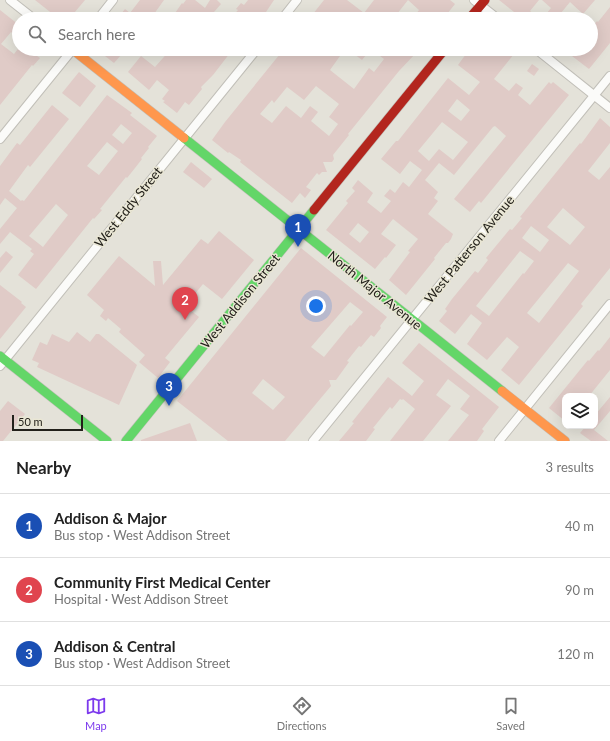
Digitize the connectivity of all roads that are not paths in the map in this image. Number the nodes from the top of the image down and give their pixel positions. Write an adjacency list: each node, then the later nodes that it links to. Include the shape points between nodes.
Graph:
1 (10, 0): 5 (street)
2 (113, 0): 6 (street)
3 (297, 0): 7 (street)
4 (480, 2): 8 (street); 9 (street)
5 (25, 12)
6 (104, 12)
7 (288, 12)
8 (474, 12)
9 (491, 12)
10 (67, 56): 19 (street)
11 (82, 56): 18 (street, North Major Avenue)
12 (251, 56): 18 (street, West Eddy Street)
13 (439, 56): 20 (street, West Addison Street)
14 (545, 56): 16 (street)
15 (610, 76): 16 (street, West Patterson Avenue)
16 (594, 95): 17 (street); 22 (street, West Patterson Avenue)
17 (610, 108)
18 (184, 138): 20 (street, North Major Avenue); 23 (street, West Eddy Street)
19 (0, 139)
20 (298, 229): 22 (street, North Major Avenue); 26 (street, West Addison Street)
21 (610, 304): 24 (street)
22 (412, 319): 24 (street, North Major Avenue); 27 (street, West Patterson Avenue)
23 (2, 361): 25 (street)
24 (525, 409): 28 (street); 29 (street, North Major Avenue)
25 (106, 441)
26 (126, 441)
27 (313, 441)
28 (499, 441)
29 (565, 441)

